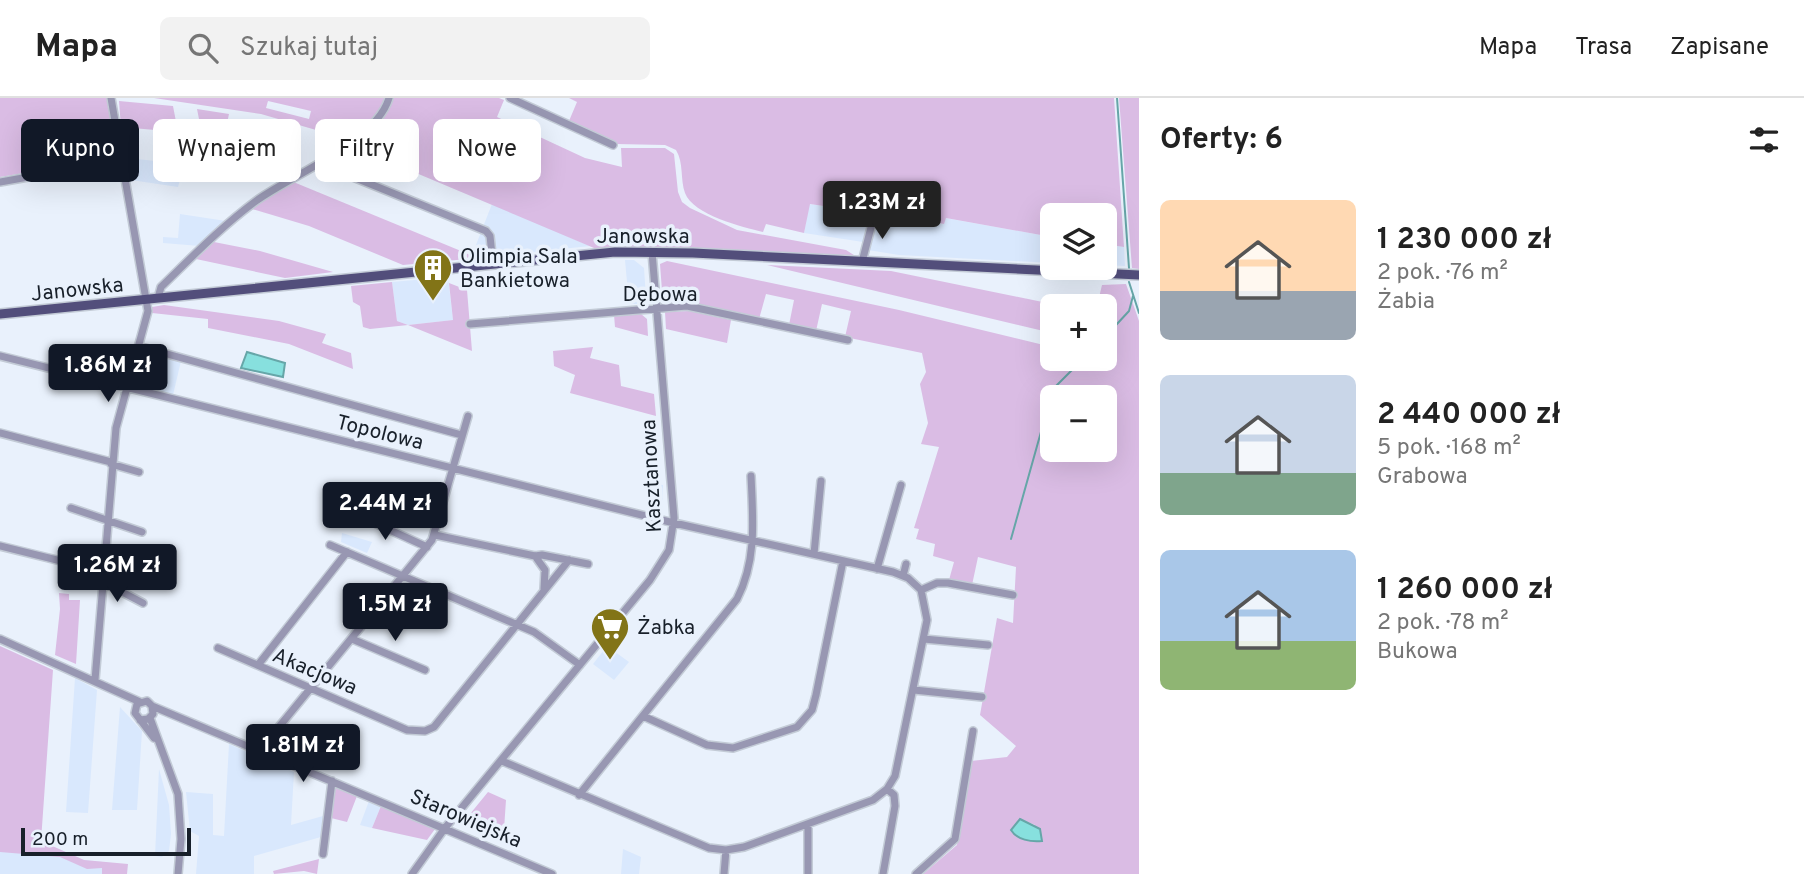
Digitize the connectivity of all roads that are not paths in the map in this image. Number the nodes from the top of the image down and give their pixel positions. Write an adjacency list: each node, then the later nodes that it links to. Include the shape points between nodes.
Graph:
1 (111, 98): 4 (street)
2 (389, 98): 5 (street)
3 (510, 98): 6 (street)
4 (115, 119)
5 (377, 119)
6 (614, 145)
7 (315, 163): 17 (street, via 225,226 161,287)
8 (21, 177): 9 (street)
9 (0, 181)
10 (127, 182): 18 (street)
11 (365, 182): 15 (street, via 486,231)
12 (874, 216): 14 (street)
13 (652, 252): 14 (main road, Janowska); 15 (main road, Janowska); 19 (street, Kasztanowa)
14 (862, 262): 16 (main road, Janowska)
15 (493, 264): 17 (main road, Janowska)
16 (1139, 275)
17 (158, 298): 18 (main road, Janowska)
18 (147, 299): 20 (main road, Janowska); 23 (street)
19 (656, 309): 21 (street, Dębowa); 22 (street, Dębowa, via 687,306); 38 (street, Kasztanowa)
20 (0, 314)
21 (470, 324)
22 (848, 340)
23 (138, 346): 25 (street); 28 (street)
24 (0, 356): 25 (street, Topolowa)
25 (127, 388): 29 (street); 30 (street, Topolowa)
26 (468, 416): 28 (street)
27 (0, 433): 29 (street)
28 (462, 435): 30 (street)
29 (111, 463): 31 (street); 37 (street)
30 (453, 468): 38 (street, Topolowa); 40 (street)
31 (139, 472)
32 (751, 476): 41 (street)
33 (821, 481): 46 (street)
34 (901, 485): 52 (street)
35 (71, 508): 37 (street)
36 (357, 514): 44 (street)
37 (108, 520): 39 (street); 55 (street)
38 (674, 523): 41 (street, Topolowa); 67 (street, Kasztanowa, via 670,550 662,565)
39 (142, 532)
40 (435, 534): 44 (street); 47 (street)
41 (753, 540): 46 (street, Topolowa); 77 (street, via 750,566 737,599)
42 (330, 545): 45 (street)
43 (0, 546): 55 (street, via 69,563)
44 (427, 547): 53 (street)
45 (347, 552): 53 (street); 66 (street)
46 (814, 554): 49 (street, Topolowa)
47 (535, 556): 48 (street); 57 (street, via 545,570)
48 (569, 560): 50 (street); 57 (street, Akacjowa)
49 (842, 561): 52 (street, Topolowa); 77 (street, via 812,710 797,727 745,746 719,748)
50 (588, 564)
51 (906, 564): 54 (street)
52 (877, 569): 54 (street, Topolowa)
53 (403, 576): 60 (street); 62 (street)
54 (903, 576): 56 (street, Topolowa)
55 (104, 579): 59 (street); 69 (street)
56 (921, 590): 58 (street, via 948,583); 63 (street, via 927,610)
57 (543, 593): 60 (street, Akacjowa)
58 (1013, 595)
59 (143, 603)
60 (517, 625): 67 (street, via 551,642); 71 (street, Akacjowa, via 434,727 425,731 407,730)
61 (0, 639): 69 (street)
62 (352, 639): 68 (street); 71 (street)
63 (923, 639): 64 (street); 72 (street)
64 (988, 645)
65 (218, 648): 66 (street, Akacjowa)
66 (258, 665): 71 (street, Akacjowa)
67 (580, 665): 82 (street, Kasztanowa)
68 (425, 670)
69 (95, 680): 70 (street)
70 (111, 688): 74 (street); 75 (street)
71 (312, 689): 81 (street)
72 (914, 690): 73 (street); 84 (street, via 900,761)
73 (982, 697)
74 (140, 702): 75 (street); 76 (street)
75 (134, 709): 78 (street)
76 (152, 713): 78 (street, Starowiejska); 80 (street); 81 (street, Starowiejska, via 173,713)
77 (643, 716): 85 (street)
78 (140, 719): 80 (street)
79 (973, 731): 96 (street, via 955,839)
80 (160, 747): 90 (street, via 174,776 180,804)
81 (260, 750): 83 (street, Starowiejska)
82 (502, 761): 85 (street); 87 (street, Kasztanowa)
83 (332, 780): 87 (street, Starowiejska); 89 (street)
84 (887, 789): 86 (street, via 855,808); 95 (street, via 895,797)
85 (579, 795): 88 (street, via 689,842)
86 (808, 825): 88 (street); 94 (street)
87 (444, 828): 91 (street, Kasztanowa); 92 (street, Starowiejska)
88 (726, 850): 93 (street)
89 (323, 854)
90 (178, 874)
91 (412, 874)
92 (552, 874)
93 (724, 874)
94 (808, 874)
95 (883, 874)
96 (916, 874)

